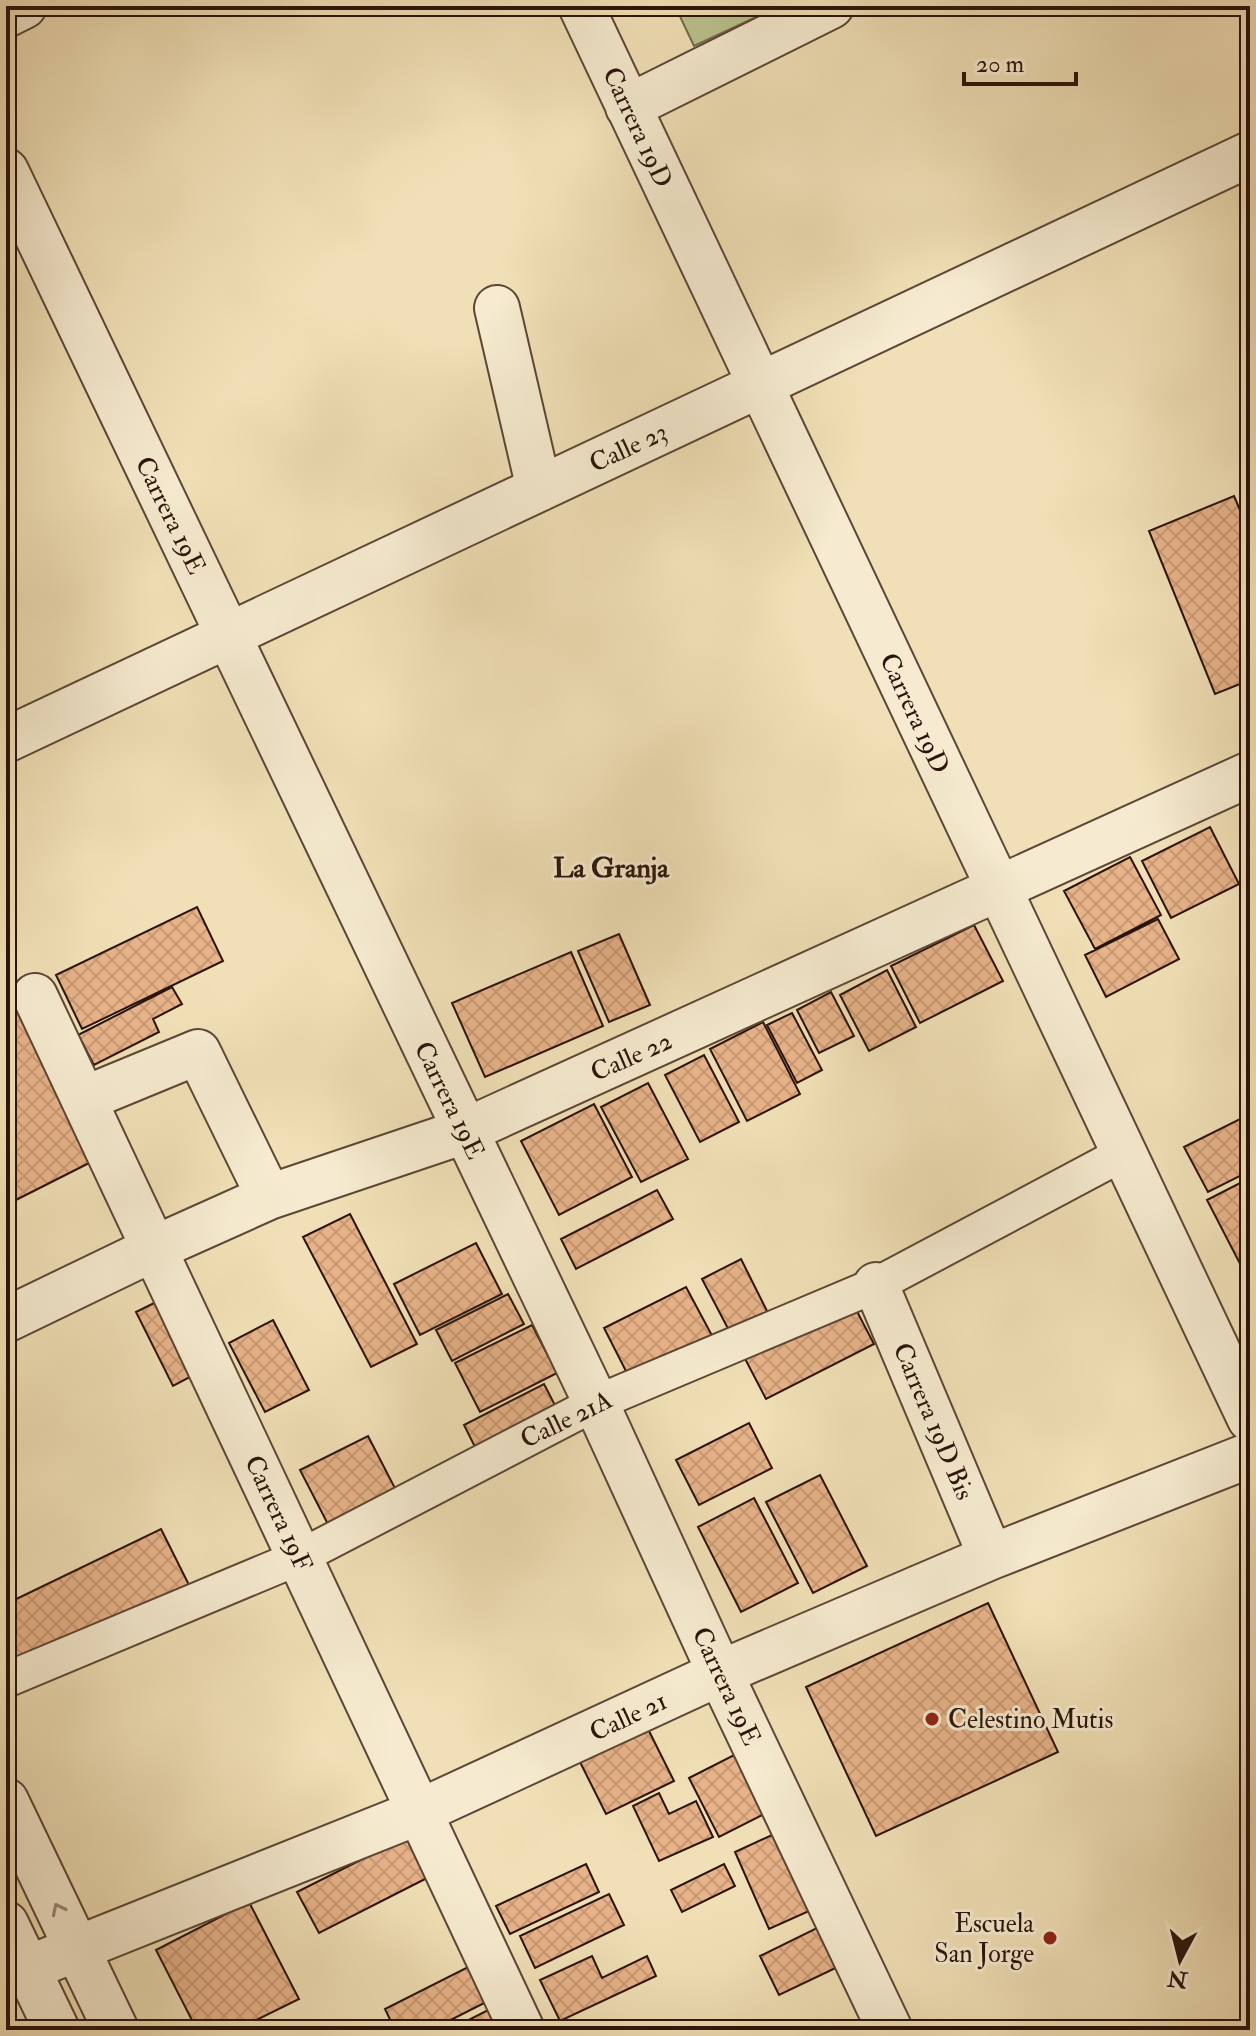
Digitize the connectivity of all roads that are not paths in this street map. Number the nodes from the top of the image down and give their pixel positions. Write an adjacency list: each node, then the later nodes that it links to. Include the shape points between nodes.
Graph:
1 (24, 6): 4 (street)
2 (581, 6): 5 (street, Carrera 19D)
3 (831, 6): 5 (street)
4 (6, 15)
5 (628, 107): 9 (street, Carrera 19D)
6 (1250, 154): 9 (street, Calle 23)
7 (6, 171): 11 (street, Carrera 19E)
8 (497, 308): 10 (street)
9 (760, 385): 10 (street, Calle 23); 14 (street, Carrera 19D)
10 (539, 489): 11 (street, Calle 23)
11 (229, 636): 12 (street, Calle 23); 17 (street, Carrera 19E)
12 (6, 740)
13 (1250, 774): 14 (street, Calle 22)
14 (999, 888): 17 (street, Calle 22); 18 (street, Carrera 19D)
15 (35, 996): 16 (street, Carrera 19F)
16 (84, 1099): 19 (street, via 198,1052); 20 (street, Carrera 19F)
17 (465, 1131): 19 (street, Calle 22); 23 (street, Carrera 19E)
18 (1124, 1153): 21 (street, Calle 21A); 24 (street, Carrera 19D)
19 (269, 1197): 20 (street, Calle 22)
20 (153, 1249): 22 (street, Calle 22); 26 (street, Carrera 19F)
21 (876, 1285): 23 (street, Calle 21A); 27 (street, Carrera 19D Bis)
22 (6, 1320)
23 (596, 1403): 26 (street, Calle 21A); 28 (street, Carrera 19E)
24 (1250, 1419)
25 (1250, 1455): 27 (street, Calle 21)
26 (300, 1557): 29 (street, Calle 21A); 31 (street, Carrera 19F)
27 (991, 1557): 28 (street, Calle 21)
28 (720, 1673): 31 (street, Calle 21); 38 (street, Carrera 19E)
29 (6, 1680)
30 (6, 1801): 33 (street, one-way to 30)
31 (419, 1812): 33 (street, Calle 21); 37 (street, Carrera 19F)
32 (6, 1924): 34 (street)
33 (77, 1949): 34 (street, Calle 21); 36 (street)
34 (17, 1973): 35 (street)
35 (57, 2030)
36 (116, 2030)
37 (522, 2030)
38 (890, 2030)

